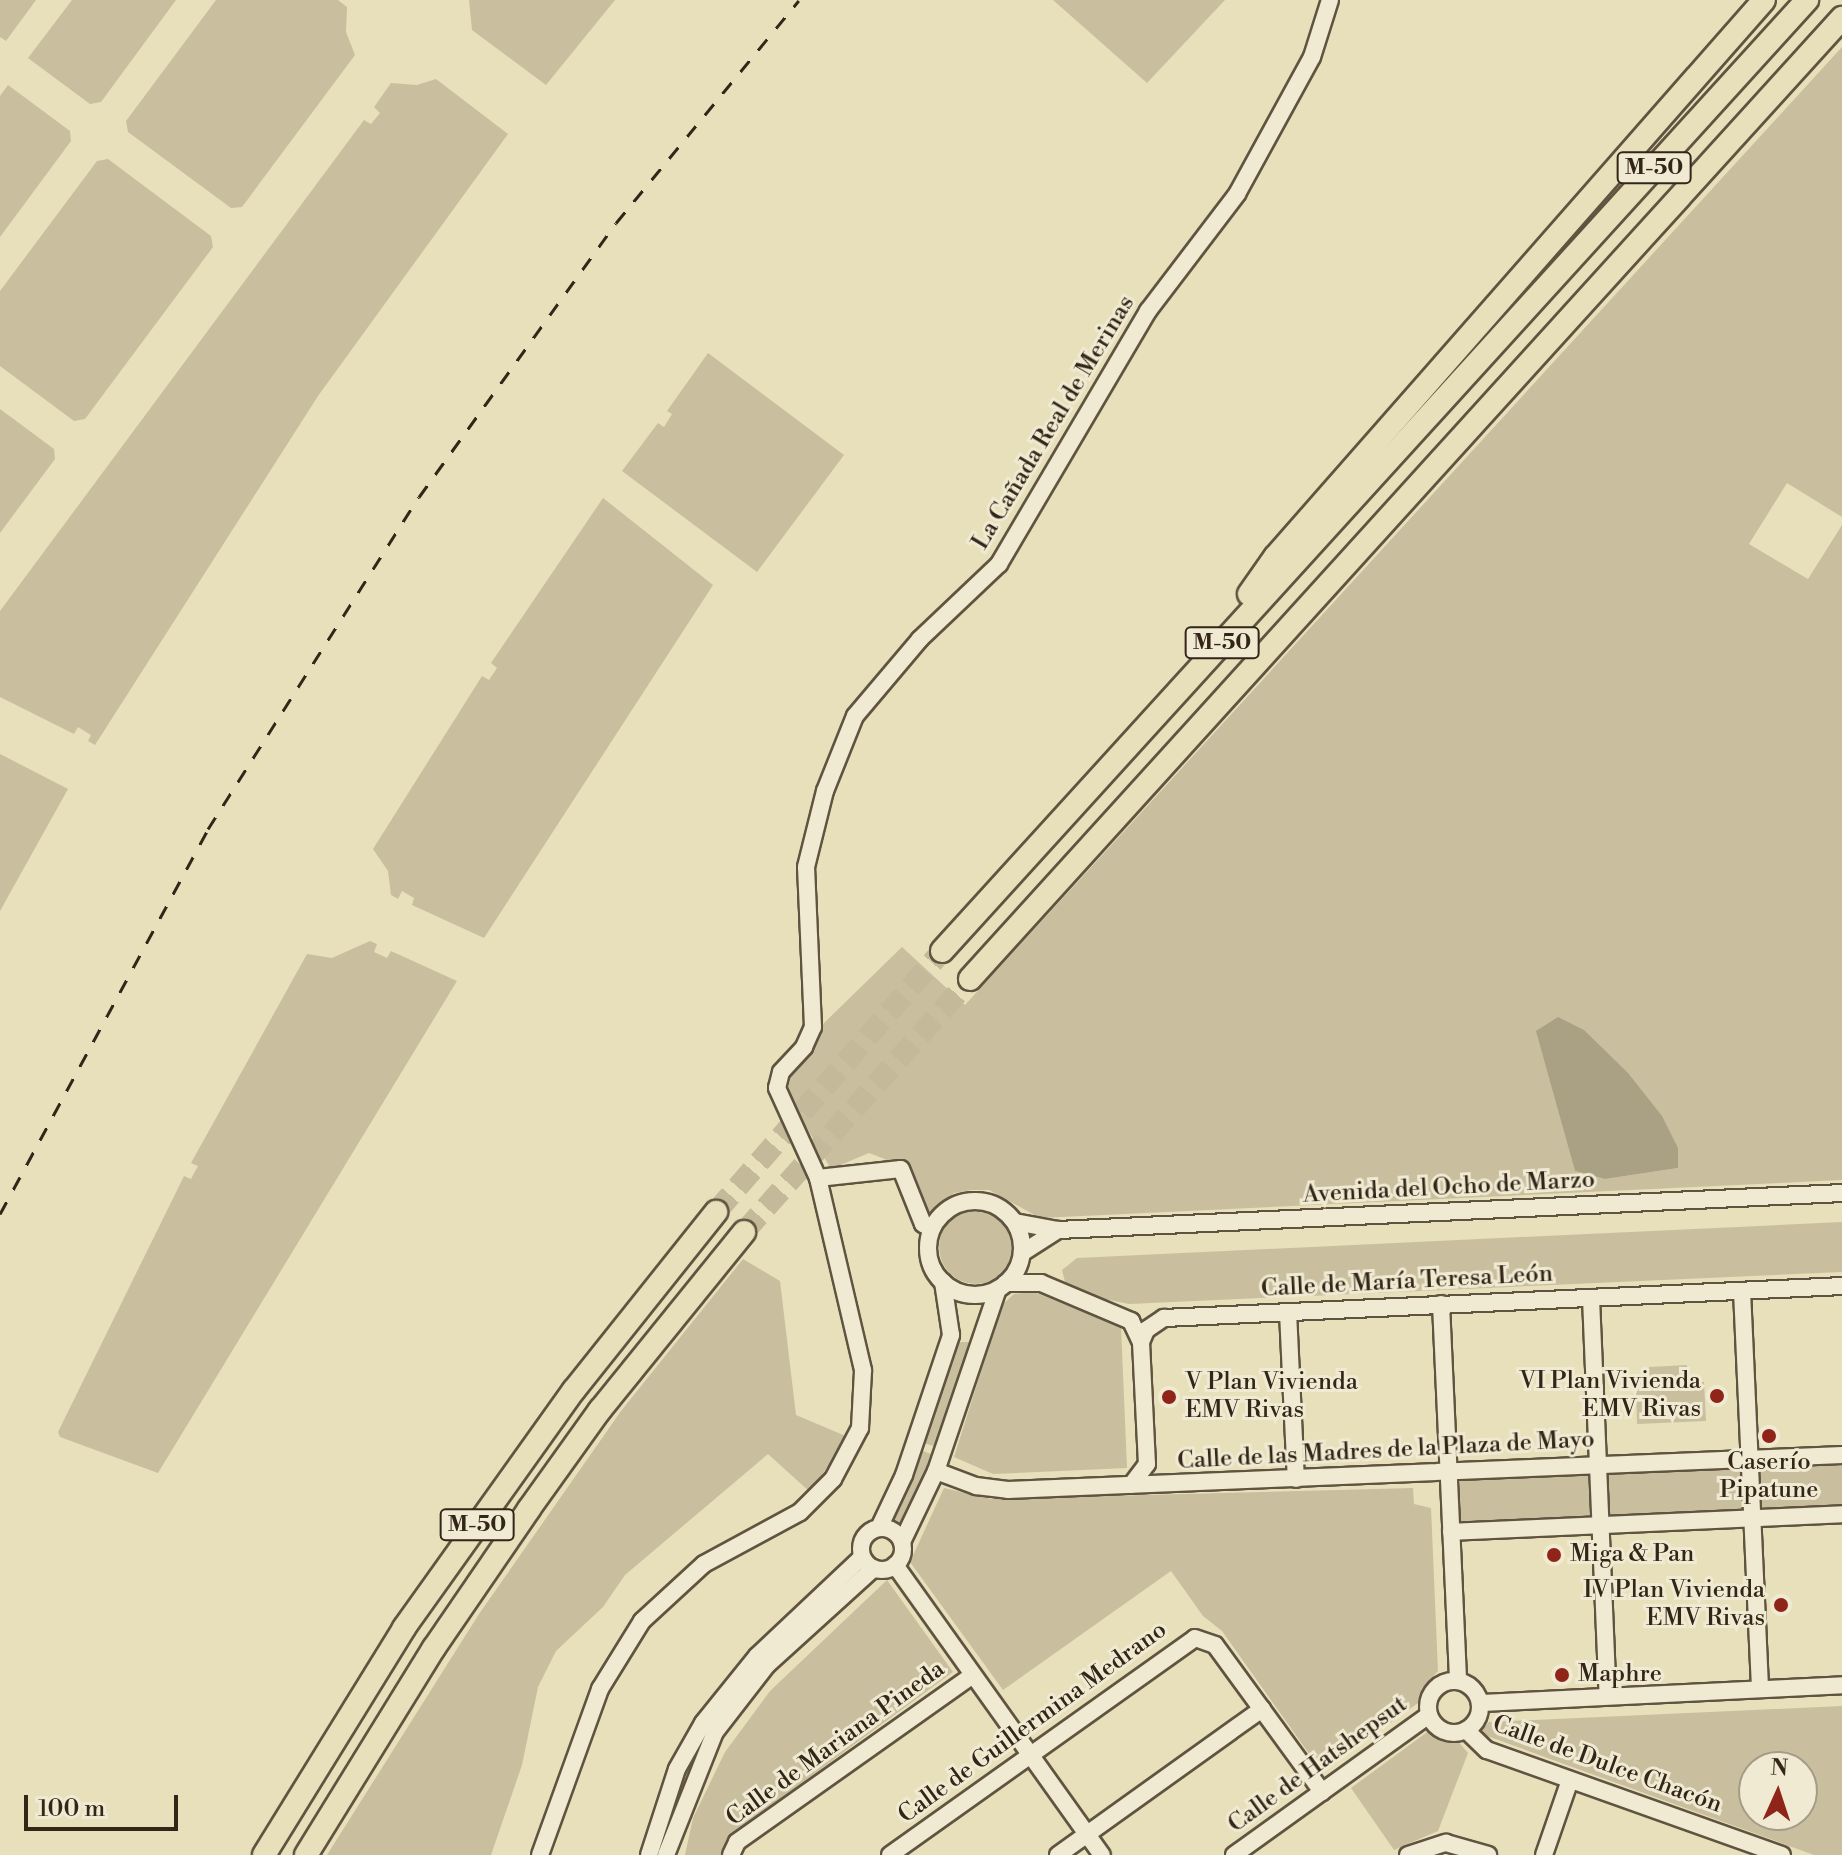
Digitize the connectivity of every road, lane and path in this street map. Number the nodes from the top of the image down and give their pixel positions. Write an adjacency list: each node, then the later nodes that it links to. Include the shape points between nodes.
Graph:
1 (1330, 0): 8 (street, La Cañada Real de Merinas, via 1312,57 1237,194 1148,311 999,564 920,639 855,716 825,791 806,867 813,1027 804,1047 781,1072 777,1088)
2 (1764, 0): 5 (highway, via 1275,557)
3 (1807, 0): 5 (highway, M-50)
4 (1842, 18): 7 (highway, M-50)
5 (1192, 677): 6 (highway, M-50)
6 (942, 951)
7 (970, 979)
8 (818, 1178): 12 (street, via 901,1169 923,1224); 56 (street, La Cañada Real de Merinas, via 863,1370 860,1428 852,1450 833,1479 800,1512 704,1564 642,1621 600,1689)
9 (1842, 1193): 13 (street, Avenida del Ocho de Marzo)
10 (716, 1212): 54 (highway, M-50, via 574,1390 431,1590)
11 (1015, 1222): 12 (street, via 994,1204 973,1201 953,1206); 13 (street, Avenida del Ocho de Marzo); 15 (street)
12 (932, 1229): 16 (street, via 929,1257)
13 (1058, 1230): 15 (street, Avenida del Ocho de Marzo)
14 (744, 1232): 55 (highway, M-50, via 600,1410 529,1509 434,1648)
15 (1022, 1253): 17 (street)
16 (943, 1282): 17 (street, via 969,1294); 36 (street, via 951,1335 904,1475)
17 (1002, 1286): 23 (street, via 1041,1283 1125,1317); 28 (street)
18 (1842, 1286): 19 (street, Calle de María Teresa León)
19 (1742, 1291): 20 (street, Calle de María Teresa León); 25 (street)
20 (1591, 1298): 21 (street, Calle de María Teresa León); 27 (street)
21 (1441, 1304): 22 (street, Calle de María Teresa León); 29 (street)
22 (1288, 1312): 23 (street, Calle de María Teresa León, via 1164,1318 1146,1330); 30 (street)
23 (1141, 1342): 26 (street)
24 (1842, 1455): 25 (street, Calle de las Madres de la Plaza de Mayo)
25 (1749, 1459): 27 (street, Calle de las Madres de la Plaza de Mayo); 34 (street)
26 (1147, 1464): 31 (street); 32 (street)
27 (1599, 1465): 29 (street, Calle de las Madres de la Plaza de Mayo); 35 (street)
28 (936, 1471): 31 (street, Calle de las Madres de la Plaza de Mayo, via 992,1490); 38 (street)
29 (1448, 1472): 30 (street, Calle de las Madres de la Plaza de Mayo); 37 (street)
30 (1296, 1479): 32 (street, Calle de las Madres de la Plaza de Mayo)
31 (1131, 1485): 32 (street, Calle de las Madres de la Plaza de Mayo)
32 (1162, 1485)
33 (1842, 1514): 34 (street)
34 (1752, 1518): 35 (street); 44 (street)
35 (1602, 1525): 37 (street); 45 (street)
36 (879, 1528): 38 (street, via 891,1530); 39 (street, via 864,1538)
37 (1451, 1532): 42 (street)
38 (902, 1542): 40 (street)
39 (868, 1562): 40 (street); 57 (street, via 757,1656 703,1723 677,1769); 58 (street, via 767,1665 715,1732)
40 (895, 1565): 41 (street)
41 (973, 1675): 50 (street); 59 (street, Calle de Mariana Pineda, via 737,1842)
42 (1458, 1681): 46 (street, via 1473,1688); 48 (street, via 1443,1683 1432,1693)
43 (1842, 1685): 44 (street)
44 (1760, 1689): 45 (street)
45 (1608, 1696): 46 (street)
46 (1480, 1703): 49 (street, via 1477,1719)
47 (1262, 1709): 50 (street, Calle de Guillermina Medrano, via 1215,1645 1195,1638); 52 (street, Calle de Guillermina Medrano); 53 (street)
48 (1429, 1715): 49 (street, via 1440,1729); 52 (street, Calle de Hatshepsut)
49 (1466, 1730): 51 (street, Calle de Dulce Chacón, via 1487,1750)
50 (1030, 1754): 53 (street); 60 (street, Calle de Guillermina Medrano)
51 (1570, 1780): 66 (street); 67 (street, Calle de Dulce Chacón)
52 (1322, 1792): 63 (street, Calle de Hatshepsut)
53 (1088, 1835): 61 (street); 62 (street)
54 (264, 1855)
55 (306, 1855)
56 (540, 1855)
57 (649, 1855)
58 (666, 1855)
59 (731, 1855)
60 (890, 1855)
61 (1058, 1855)
62 (1102, 1855)
63 (1234, 1855)
64 (1408, 1855): 65 (street, via 1446,1843)
65 (1488, 1855)
66 (1544, 1855)
67 (1782, 1855)

